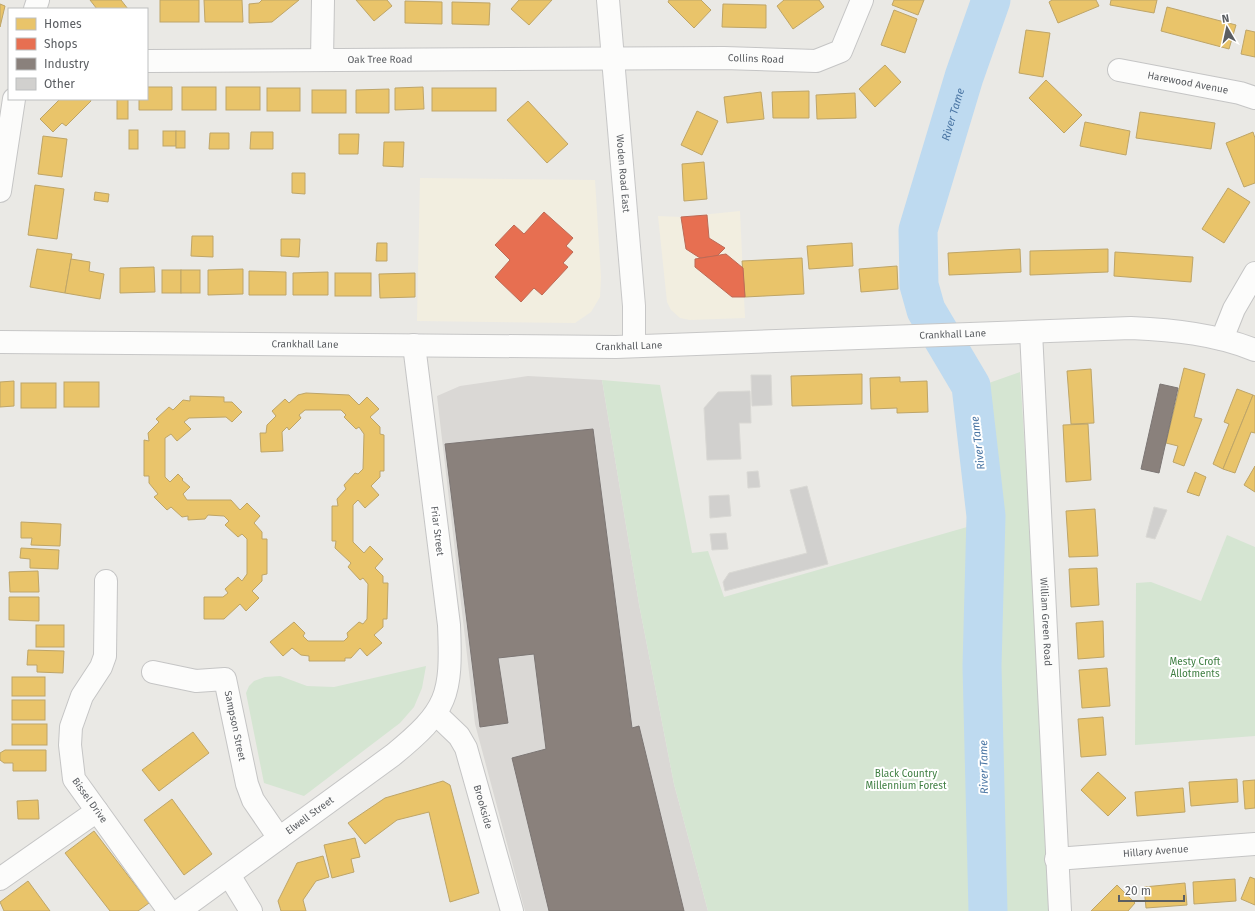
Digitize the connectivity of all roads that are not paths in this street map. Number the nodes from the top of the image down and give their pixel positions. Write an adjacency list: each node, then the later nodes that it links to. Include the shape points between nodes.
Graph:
1 (323, 0): 5 (street)
2 (608, 0): 4 (street, Woden Road East)
3 (862, 0): 4 (street, Collins Road, via 842,50 816,61 724,58)
4 (613, 59): 5 (street, Oak Tree Road); 16 (street, Woden Road East, via 634,306)
5 (322, 60): 6 (street, Oak Tree Road)
6 (148, 61)
7 (1119, 70): 8 (street, Harewood Avenue)
8 (1255, 98)
9 (14, 100): 10 (street)
10 (0, 191)
11 (1255, 273): 13 (street, via 1234,309)
12 (1031, 332): 13 (street, Crankhall Lane, via 1131,328 1175,330); 16 (street, Crankhall Lane); 24 (street, William Green Road)
13 (1222, 339): 17 (street, Crankhall Lane)
14 (0, 342): 15 (street, Crankhall Lane)
15 (414, 345): 16 (street, Crankhall Lane); 20 (street, Friar Street, via 449,625 448,686)
16 (634, 346)
17 (1255, 350)
18 (106, 581): 21 (street, Bissel Drive, via 105,656 101,667 82,696 71,727 70,745 74,779)
19 (153, 672): 22 (street, Sampson Street, via 196,681 225,679 247,784 253,800)
20 (436, 714): 22 (street, Elwell Street, via 426,727 393,755); 30 (street, Brookside, via 459,736 466,748)
21 (97, 811): 26 (street); 27 (street, Bissel Drive)
22 (279, 838): 25 (street, Elwell Street)
23 (1255, 844): 24 (street, Hillary Avenue)
24 (1056, 859): 31 (street, William Green Road)
25 (229, 875): 28 (street, Elwell Street); 29 (street)
26 (0, 879)
27 (170, 911)
28 (180, 911)
29 (251, 911)
30 (512, 911)
31 (1060, 911)

